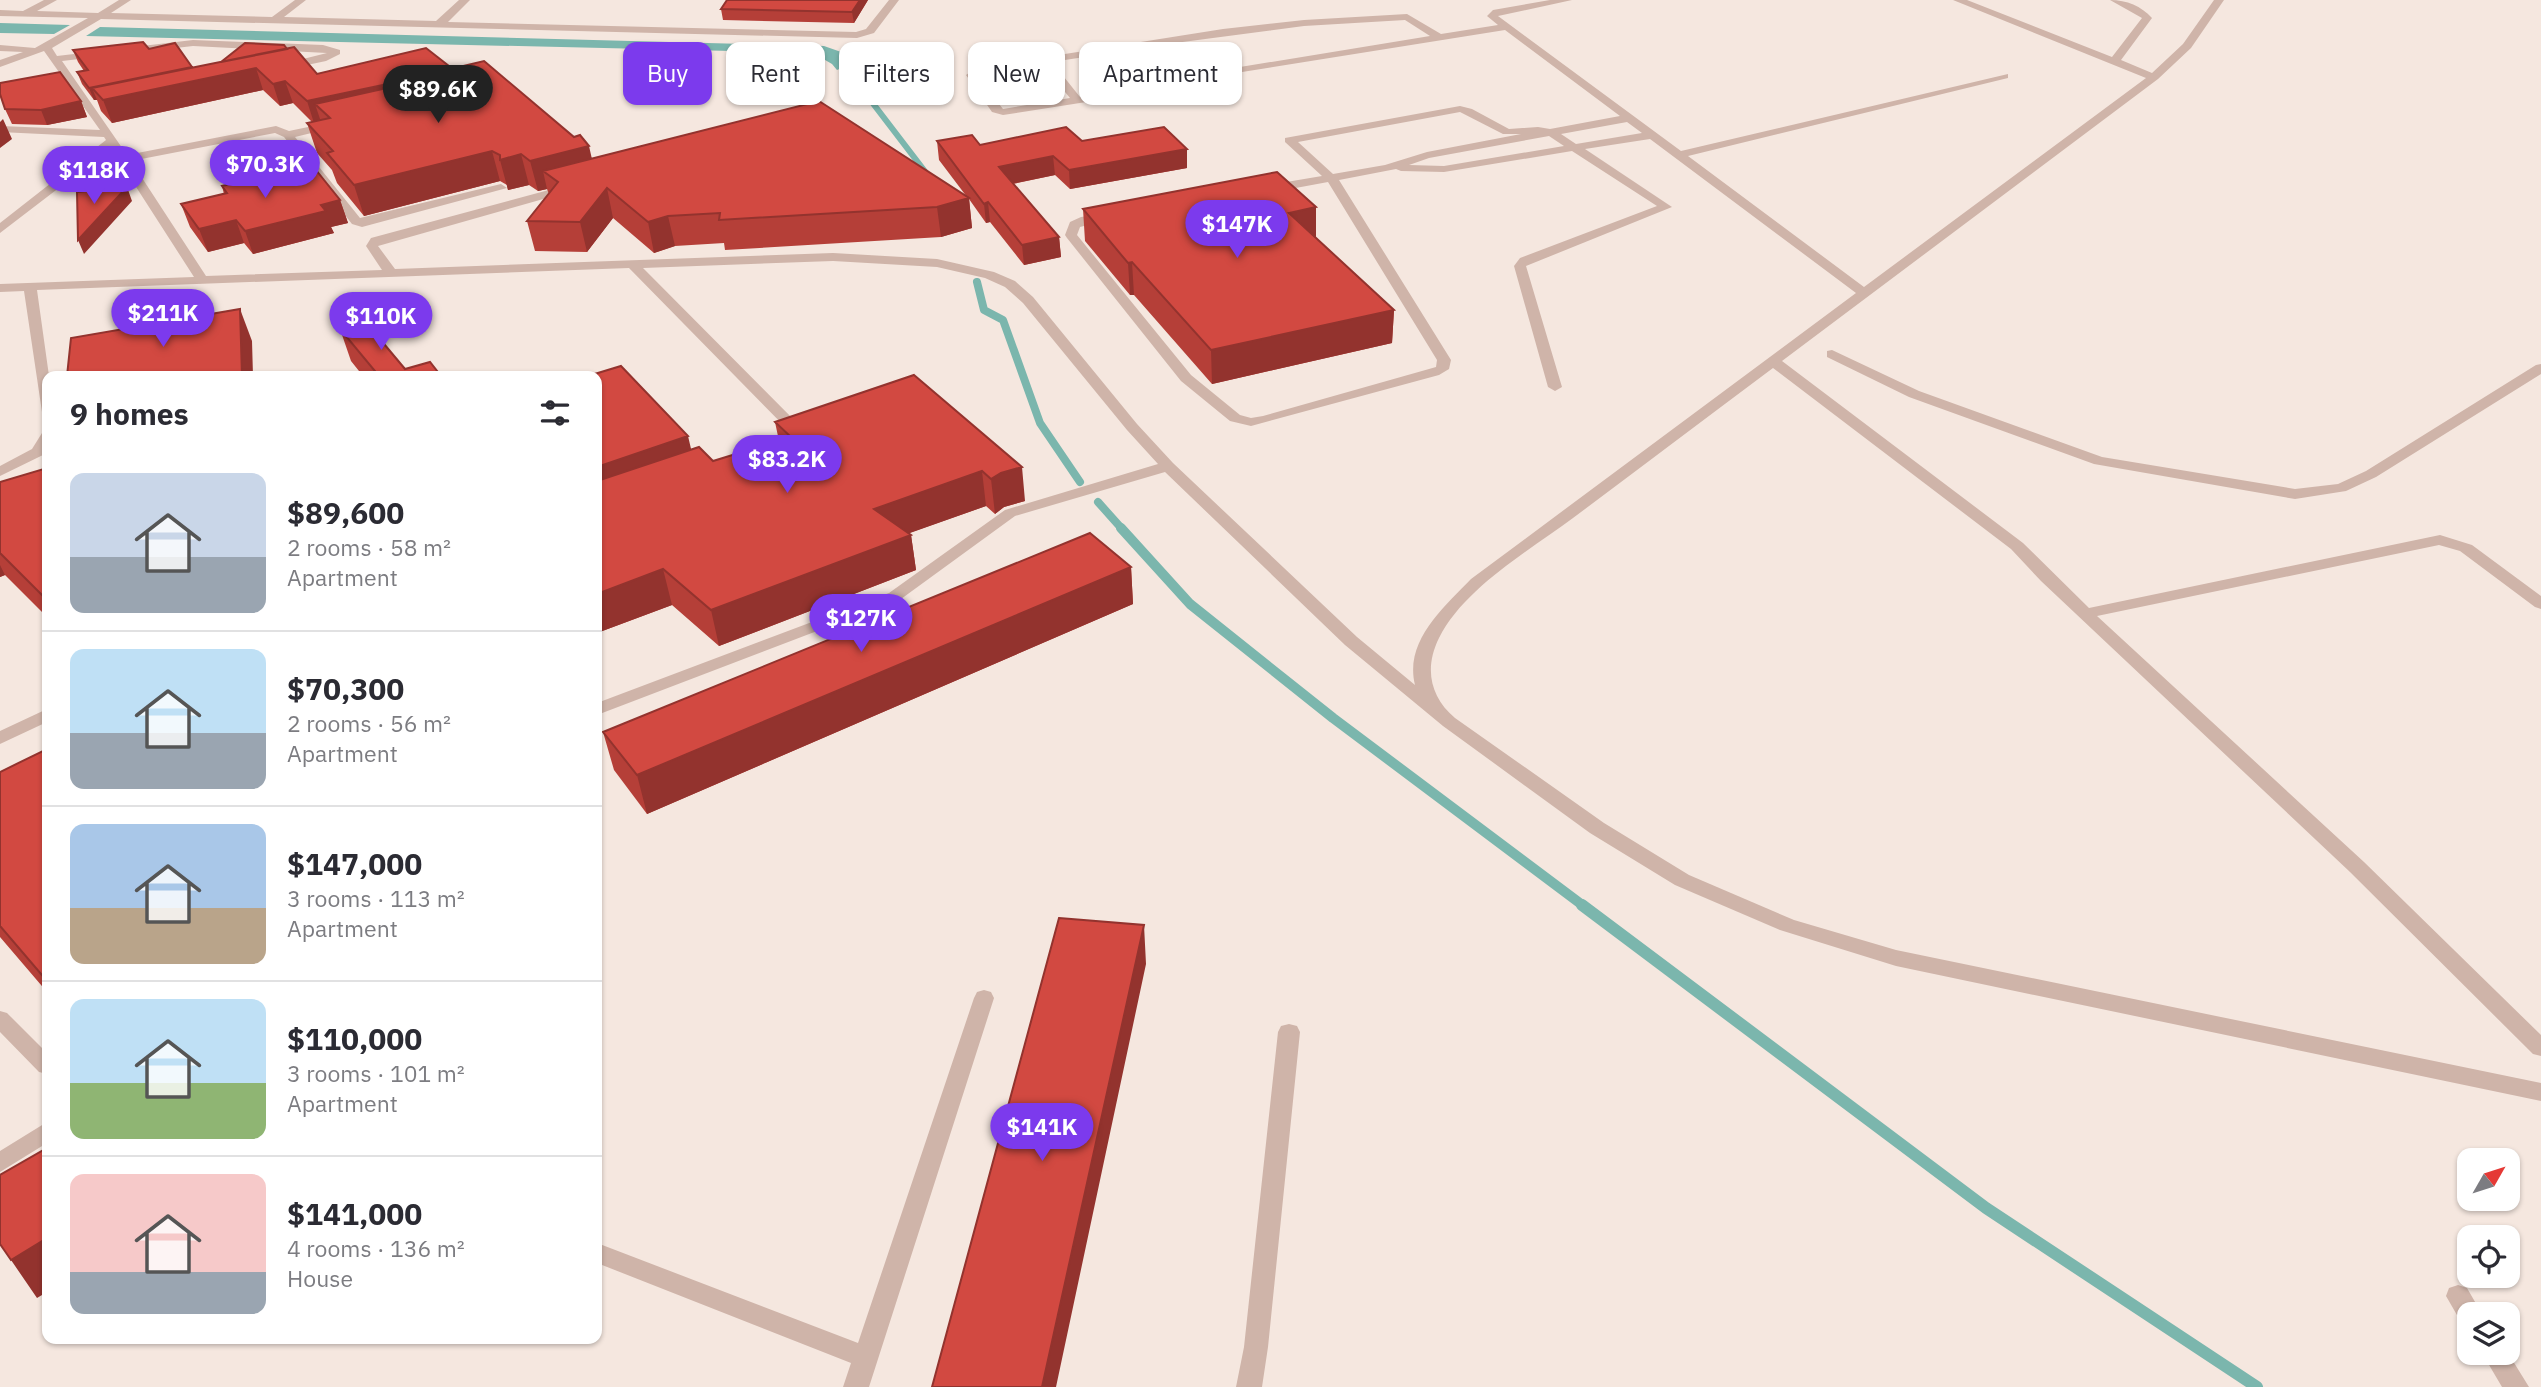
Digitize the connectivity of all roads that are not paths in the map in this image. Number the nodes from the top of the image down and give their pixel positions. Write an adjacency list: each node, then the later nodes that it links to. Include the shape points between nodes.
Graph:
1 (52, 0): 11 (street)
2 (126, 0): 12 (street)
3 (301, 0): 13 (street)
4 (464, 0): 14 (street)
5 (894, 0): 14 (street, via 870,31 857,35)
6 (1567, 0): 15 (street, via 1492,14)
7 (1958, 0): 21 (street)
8 (2115, 0): 21 (street, via 2147,18)
9 (2219, 0): 26 (street, via 2186,46)
10 (0, 13): 11 (street)
11 (23, 14): 12 (street)
12 (99, 17): 13 (street); 19 (street)
13 (272, 22): 14 (street)
14 (437, 26)
15 (1505, 27): 16 (street); 34 (street)
16 (1438, 37): 17 (street, via 1401,17 1268,27); 24 (street)
17 (1166, 42)
18 (0, 48): 19 (street)
19 (44, 48): 20 (street); 22 (street)
20 (54, 59): 23 (street, via 193,43 336,52); 33 (street)
21 (2114, 62): 26 (street)
22 (0, 64)
23 (272, 69)
24 (1242, 70)
25 (2004, 76): 42 (street)
26 (2154, 77): 57 (street)
27 (1065, 85): 28 (street)
28 (1078, 101): 29 (street)
29 (1065, 103)
30 (103, 104): 33 (street)
31 (994, 105): 32 (street, via 999,111)
32 (1046, 105)
33 (90, 107): 40 (street)
34 (1629, 118): 37 (street); 39 (street)
35 (342, 123): 38 (street)
36 (0, 129): 40 (street)
37 (1552, 133): 41 (street); 44 (street, via 1427,155); 45 (street, via 1507,132 1460,109 1289,140)
38 (288, 135): 43 (street, via 265,131); 47 (street, via 362,223)
39 (1651, 135): 41 (street); 42 (street)
40 (109, 138): 43 (street); 50 (street)
41 (1574, 146): 44 (street, via 1444,169); 62 (street, via 1666,207 1520,266)
42 (1679, 155): 57 (street)
43 (124, 159): 54 (street)
44 (1387, 168): 45 (street)
45 (1332, 179): 48 (street); 49 (street, via 1444,364 1434,372 1264,420 1235,418 1186,377 1071,235 1081,221)
46 (590, 183): 53 (street, via 375,241 372,246)
47 (501, 188)
48 (1252, 192)
49 (1119, 214)
50 (6, 220): 51 (street)
51 (0, 229)
52 (634, 266): 53 (street); 63 (street, via 800,433); 65 (street, via 866,257 937,263 989,275 1010,284 1028,300)
53 (391, 273): 54 (street)
54 (202, 280): 55 (street)
55 (30, 287): 56 (street); 61 (street)
56 (0, 288)
57 (1864, 293): 59 (street)
58 (1832, 354): 60 (street, via 1914,394 2099,461 2295,494 2341,488 2371,474)
59 (1773, 361): 68 (street, via 2017,546); 70 (street, via 1477,582 1437,625 1423,653 1422,677)
60 (2541, 368)
61 (42, 374)
62 (1555, 387)
63 (795, 443)
64 (42, 445): 66 (street, via 38,452)
65 (1168, 466): 69 (street, via 1010,513 895,596); 70 (street, via 1351,641)
66 (0, 472)
67 (2541, 604): 68 (street, via 2466,548 2440,540)
68 (2087, 613): 76 (street)
69 (602, 707)
70 (1432, 707): 78 (street, via 1645,859 1787,925 1896,958)
71 (42, 717): 72 (street)
72 (0, 738)
73 (984, 998): 82 (street)
74 (0, 1019): 77 (street)
75 (1289, 1032): 85 (street)
76 (2541, 1048)
77 (42, 1061)
78 (2541, 1092)
79 (42, 1135): 80 (street)
80 (0, 1163)
81 (602, 1255): 82 (street)
82 (865, 1357): 84 (street)
83 (2502, 1365): 86 (street)
84 (856, 1387)
85 (1249, 1387)
86 (2516, 1387)

